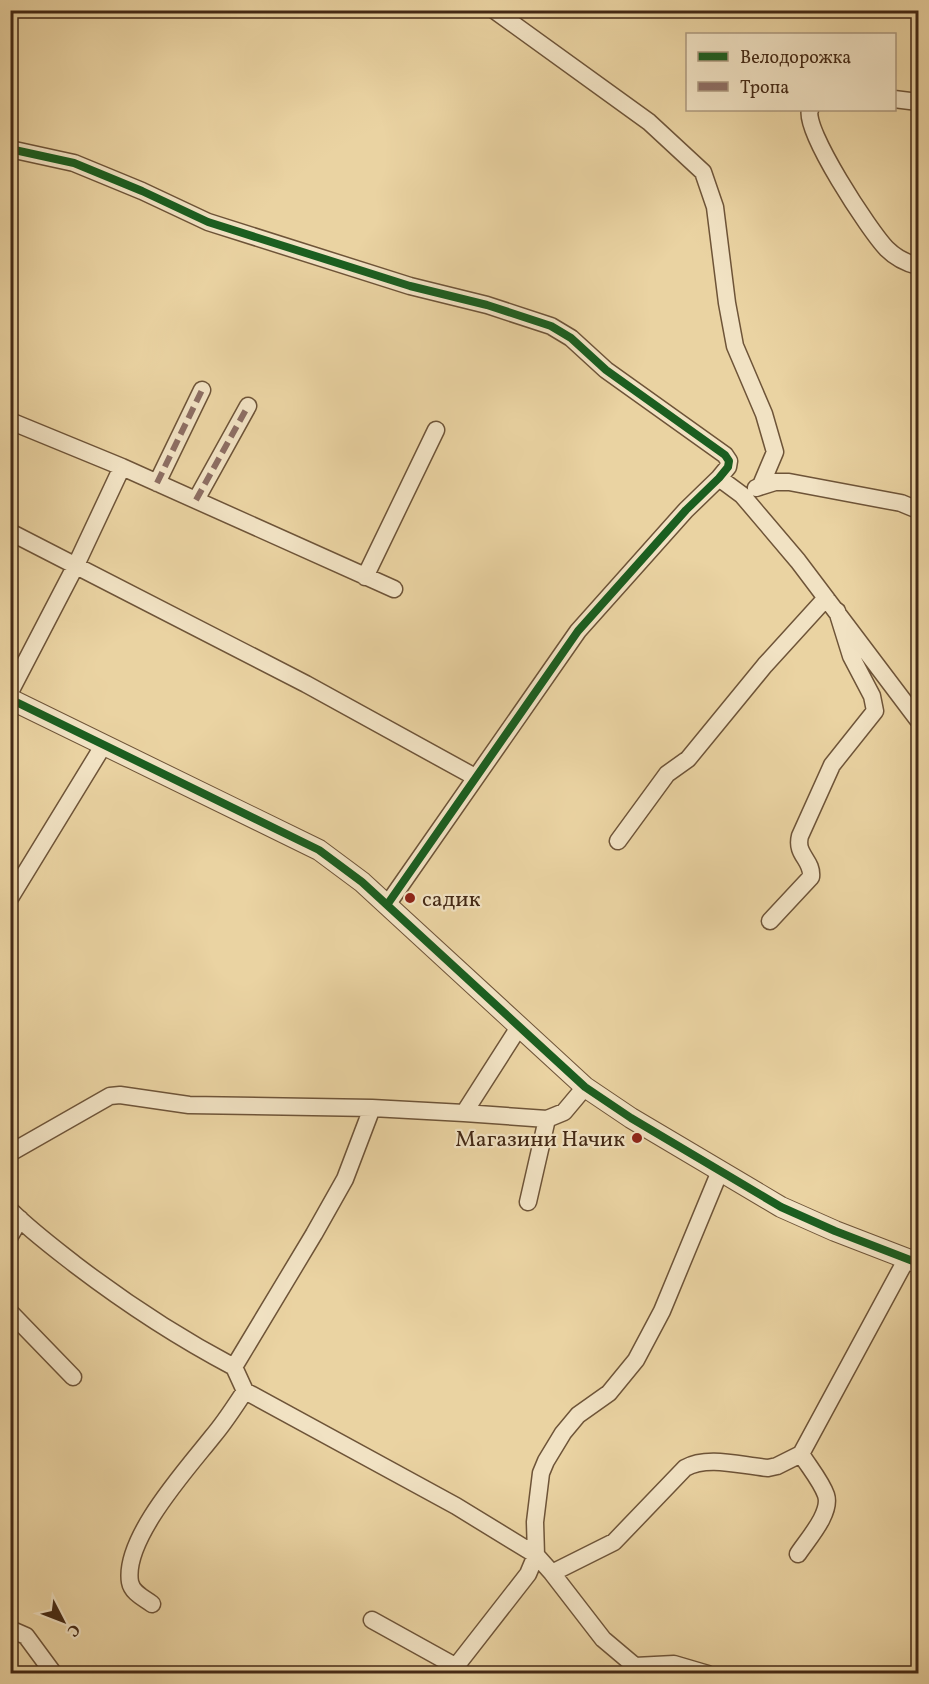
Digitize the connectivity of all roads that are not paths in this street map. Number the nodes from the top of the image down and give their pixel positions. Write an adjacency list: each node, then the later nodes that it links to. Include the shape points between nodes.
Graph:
1 (494, 10): 14 (street, via 649,122 703,172 715,207 735,346 764,414 775,452)
2 (896, 99): 3 (street)
3 (918, 102)
4 (810, 111): 6 (street, via 809,124 827,159 884,247)
5 (10, 149): 12 (street, via 74,163 208,222 551,326 725,455 728,467)
6 (918, 266)
7 (202, 390): 13 (street)
8 (248, 406): 16 (street)
9 (10, 421): 11 (street)
10 (436, 429): 20 (street)
11 (122, 467): 13 (street); 19 (street)
12 (719, 478): 15 (street); 28 (street, via 578,631)
13 (157, 483): 16 (street)
14 (761, 485): 15 (street); 17 (street, via 800,483)
15 (742, 495): 22 (street)
16 (196, 500): 20 (street)
17 (918, 510)
18 (10, 532): 19 (street)
19 (76, 565): 24 (street); 28 (street)
20 (365, 577): 21 (street)
21 (394, 590)
22 (826, 598): 23 (street); 29 (street, via 688,759 667,774)
23 (837, 611): 26 (street); 32 (street, via 875,711 832,765 800,836 799,847 810,866 811,877)
24 (10, 692)
25 (10, 699): 27 (street)
26 (918, 720)
27 (103, 746): 30 (street); 31 (street, via 319,850)
28 (475, 777): 31 (street)
29 (618, 841)
30 (10, 898)
31 (387, 905): 33 (street)
32 (770, 921)
33 (519, 1027): 34 (street); 36 (street)
34 (585, 1087): 37 (street, via 564,1112); 39 (street)
35 (372, 1108): 36 (street); 38 (street, via 189,1105 110,1096); 45 (street, via 345,1179)
36 (464, 1113): 37 (street)
37 (547, 1119): 40 (street)
38 (10, 1153)
39 (720, 1171): 43 (street, via 781,1207); 50 (street, via 662,1311 636,1360 609,1393 578,1415 546,1461 535,1522)
40 (528, 1202)
41 (15, 1215): 42 (street); 45 (street, via 99,1283 173,1334)
42 (10, 1236)
43 (912, 1262): 48 (street)
44 (10, 1312): 46 (street)
45 (234, 1367): 47 (street)
46 (73, 1377)
47 (245, 1391): 50 (street, via 456,1506); 52 (street, via 140,1535 130,1582 134,1591)
48 (801, 1454): 49 (street, via 826,1495 827,1504); 51 (street, via 768,1468 693,1463 614,1542)
49 (798, 1554)
50 (536, 1556): 51 (street); 55 (street, via 528,1574)
51 (552, 1573): 56 (street, via 603,1639)
52 (152, 1604)
53 (372, 1620): 55 (street)
54 (10, 1629): 57 (street, via 26,1636)
55 (453, 1670)
56 (636, 1670): 58 (street, via 674,1664)
57 (54, 1674)
58 (708, 1674)

